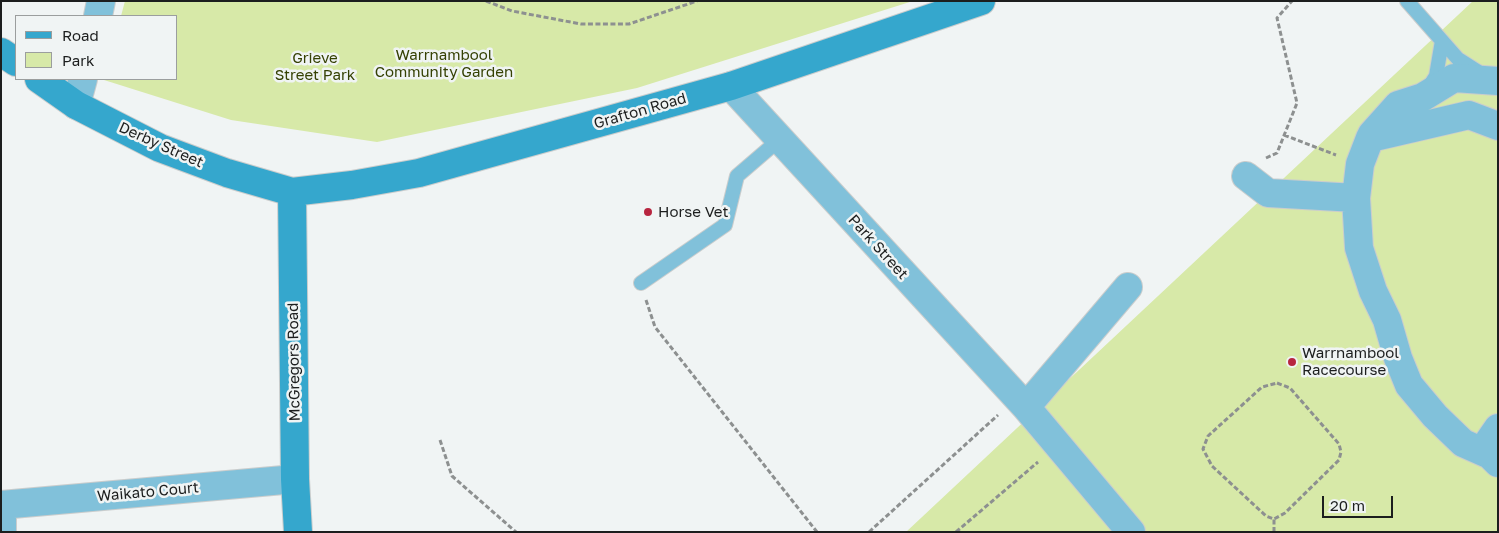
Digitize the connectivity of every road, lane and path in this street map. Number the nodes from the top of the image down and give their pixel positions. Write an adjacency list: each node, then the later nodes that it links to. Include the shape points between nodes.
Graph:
1 (101, 1): 7 (street)
2 (486, 1): 3 (path, via 512,11 581,24 630,24)
3 (697, 1)
4 (981, 1): 14 (street, Grafton Road)
5 (1292, 1): 18 (path, via 1277,18 1297,103)
6 (1407, 1): 8 (lane)
7 (98, 15)
8 (1442, 41): 13 (lane, via 1458,59); 15 (lane, via 1436,76)
9 (1, 52): 10 (street)
10 (15, 61)
11 (40, 80): 16 (street, Derby Street)
12 (83, 80): 16 (street)
13 (1494, 80): 15 (street, via 1454,78)
14 (731, 86): 20 (street, Park Street); 23 (street, Grafton Road, via 419,173)
15 (1423, 97): 19 (street, via 1398,105)
16 (76, 105): 23 (street, Derby Street, via 160,148 227,173)
17 (1498, 126): 19 (street, via 1469,115)
18 (1284, 135): 21 (path); 22 (path, via 1277,153 1251,164)
19 (1370, 138): 21 (street)
20 (780, 139): 25 (lane, via 737,176 725,226); 27 (street, Park Street)
21 (1360, 164): 24 (street)
22 (1246, 176): 24 (street, via 1268,193)
23 (292, 192): 32 (street, McGregors Road)
24 (1356, 198): 31 (street, via 1360,248 1373,291 1410,385 1463,443)
25 (641, 283): 38 (path, via 655,327)
26 (1128, 287): 27 (street)
27 (1021, 403): 30 (street, Park Street); 39 (path)
28 (1498, 428): 31 (street, via 1489,441)
29 (440, 440): 37 (path, via 452,476)
30 (1058, 445): 40 (path); 41 (street, Park Street)
31 (1494, 459)
32 (295, 479): 33 (street, Waikato Court); 36 (street, McGregors Road)
33 (2, 505): 35 (street)
34 (1274, 519): 34 (path, via 1286,513 1338,460 1341,452 1339,444 1290,388 1277,383 1262,387 1208,436 1203,449 1212,466 1266,516); 42 (path)
35 (2, 532)
36 (298, 532)
37 (516, 532)
38 (817, 532)
39 (869, 532)
40 (956, 532)
41 (1131, 532)
42 (1274, 532)

